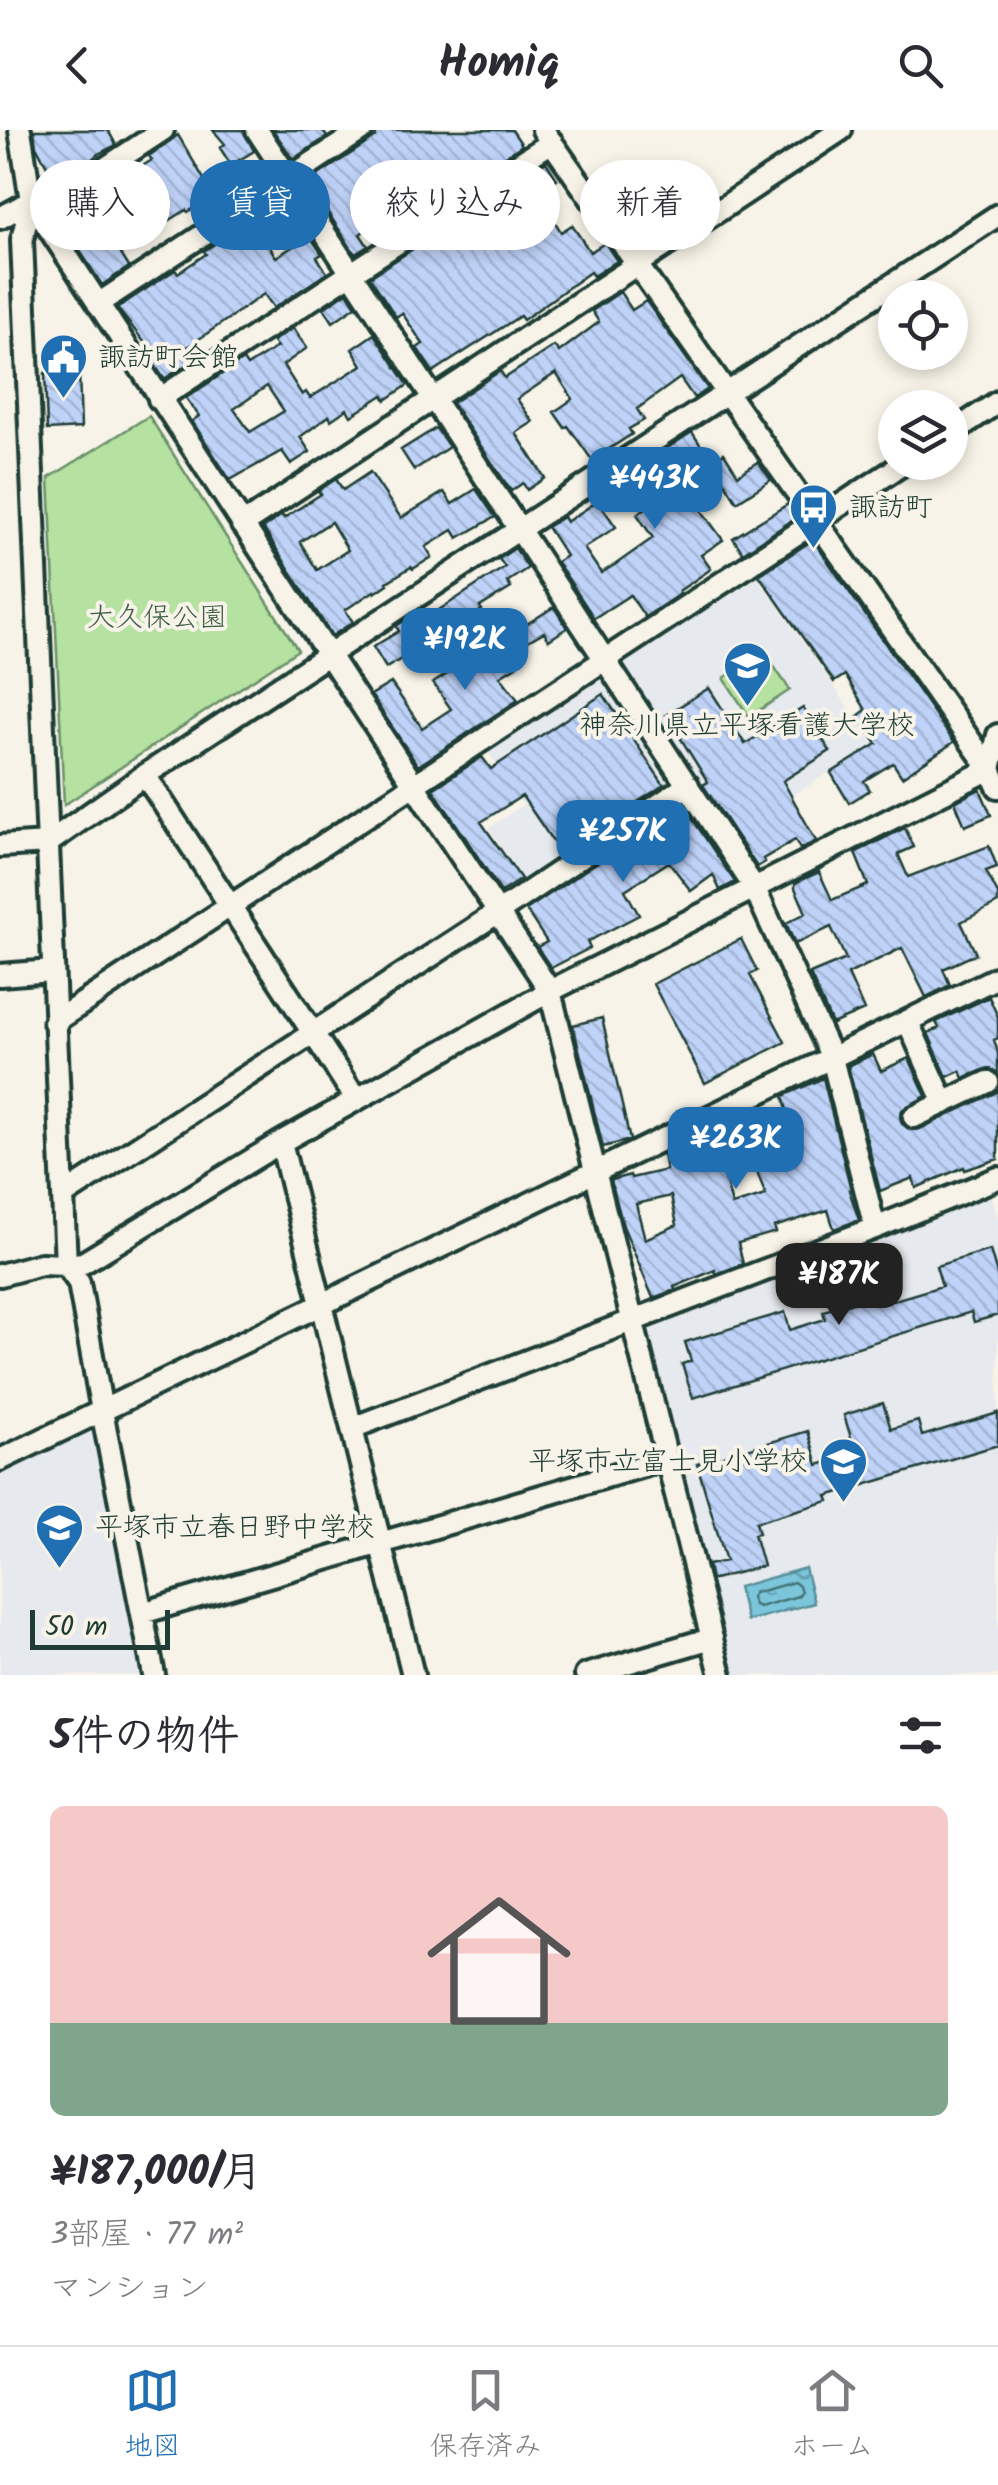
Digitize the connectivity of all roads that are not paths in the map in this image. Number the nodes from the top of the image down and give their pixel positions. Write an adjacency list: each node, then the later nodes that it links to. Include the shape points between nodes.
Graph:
1 (20, 130): 10 (street)
2 (163, 130): 7 (street)
3 (257, 130): 8 (street)
4 (362, 130): 9 (street)
5 (841, 130): 18 (street)
6 (548, 136): 18 (street); 19 (street)
7 (117, 160)
8 (276, 160)
9 (316, 160)
10 (30, 195)
11 (30, 202): 14 (street)
12 (30, 205): 37 (street, via 22,240)
13 (998, 216): 21 (street)
14 (0, 218)
15 (190, 243): 20 (street)
16 (330, 243): 19 (street)
17 (63, 250): 20 (street)
18 (638, 266): 21 (street); 23 (street)
19 (350, 274): 22 (street); 23 (street)
20 (98, 304): 22 (street)
21 (726, 394): 27 (street); 29 (street)
22 (160, 399): 28 (street)
23 (433, 399): 28 (street); 29 (street)
24 (998, 402): 25 (street)
25 (968, 422)
26 (879, 480): 27 (street)
27 (816, 522): 31 (street); 34 (street)
28 (242, 525): 30 (street)
29 (519, 530): 30 (street); 31 (street)
30 (327, 656): 33 (street); 35 (street)
31 (606, 661): 35 (street); 36 (street)
32 (998, 735): 34 (street)
33 (144, 776): 37 (street); 40 (street)
34 (994, 778): 39 (street)
35 (414, 786): 40 (street); 41 (street)
36 (688, 786): 39 (street); 41 (street)
37 (48, 844): 38 (street); 42 (street)
38 (0, 846)
39 (754, 888): 45 (street); 49 (street)
40 (230, 906): 46 (street); 48 (street)
41 (497, 913): 45 (street); 48 (street)
42 (52, 971): 43 (street); 46 (street)
43 (0, 976)
44 (998, 977): 47 (street)
45 (550, 991): 51 (street); 55 (street)
46 (54, 1022): 57 (street)
47 (908, 1022): 49 (street); 52 (street)
48 (312, 1032): 51 (street); 57 (street)
49 (832, 1058): 55 (street); 58 (street)
50 (988, 1082): 52 (street)
51 (356, 1099): 54 (street)
52 (944, 1103): 53 (street)
53 (914, 1117)
54 (281, 1142): 59 (street, via 83,1263); 61 (street)
55 (597, 1172): 61 (street); 62 (street)
56 (997, 1184): 58 (street)
57 (64, 1195): 59 (street)
58 (874, 1228): 62 (street)
59 (66, 1265): 60 (street); 63 (street, via 79,1283)
60 (0, 1275)
61 (322, 1306): 63 (street); 64 (street)
62 (634, 1320): 64 (street); 66 (street)
63 (102, 1411): 65 (street); 68 (street)
64 (352, 1428): 67 (street)
65 (0, 1460)
66 (667, 1460): 67 (street); 69 (street)
67 (380, 1544): 68 (street); 71 (street)
68 (142, 1613): 70 (street)
69 (712, 1638): 72 (street); 73 (street)
70 (154, 1675)
71 (413, 1675)
72 (586, 1675)
73 (721, 1675)

